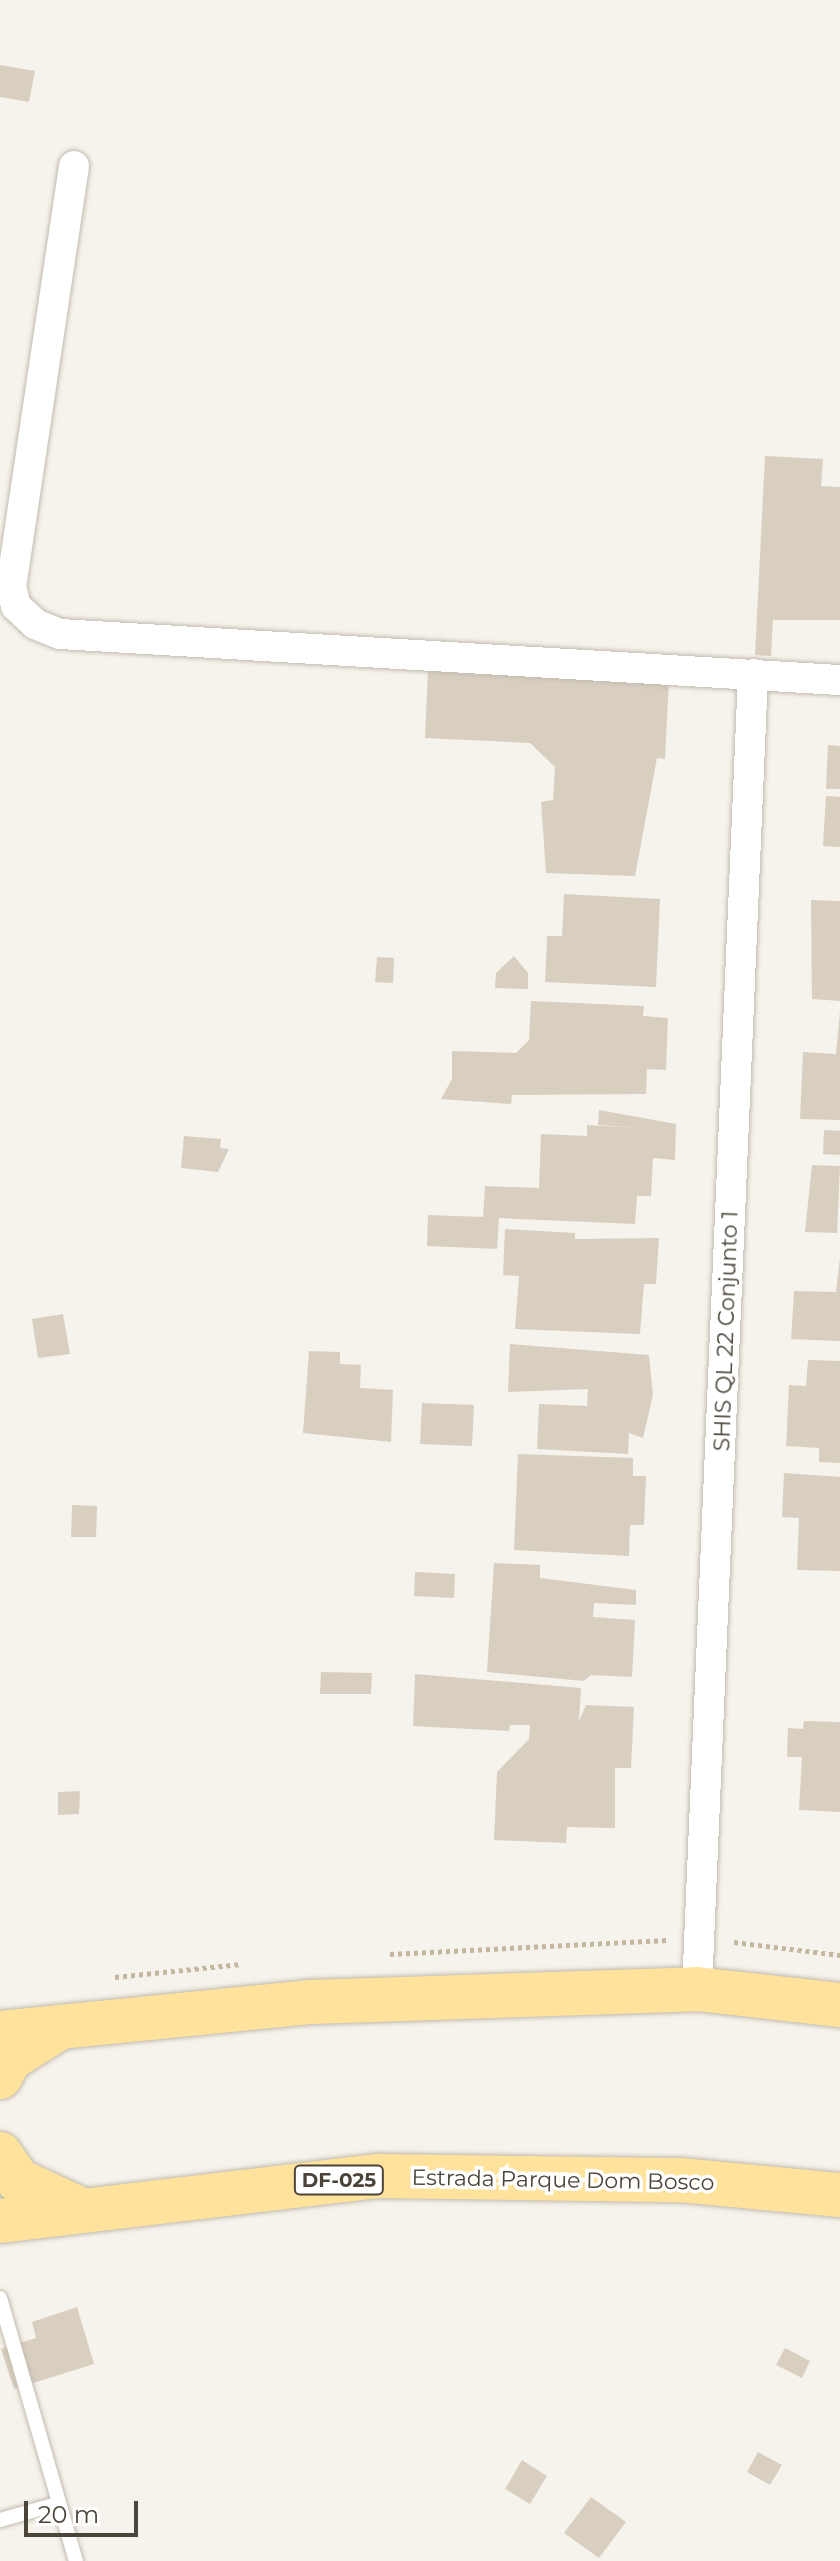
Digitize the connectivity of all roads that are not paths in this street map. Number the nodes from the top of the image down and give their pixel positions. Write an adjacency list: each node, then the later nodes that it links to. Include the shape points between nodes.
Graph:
1 (74, 166): 2 (street, via 11,586 16,606 35,624 60,634)
2 (753, 674): 3 (street); 4 (street, SHIS QL 22 Conjunto 1)
3 (840, 680)
4 (697, 1989): 5 (main road); 6 (main road, via 312,2002)
5 (840, 2005)
6 (65, 2025): 7 (main road); 8 (main road, via 10,2059)
7 (0, 2033)
8 (0, 2077)
9 (0, 2154): 11 (main road, via 19,2181)
10 (840, 2195): 11 (main road, Estrada Parque Dom Bosco / DF-025, via 680,2180 379,2176)
11 (80, 2209): 12 (main road, Estrada Parque Dom Bosco / DF-025)
12 (0, 2221)
13 (0, 2298): 14 (lane)
14 (57, 2504): 15 (lane); 16 (lane)
15 (0, 2520)
16 (76, 2561)

